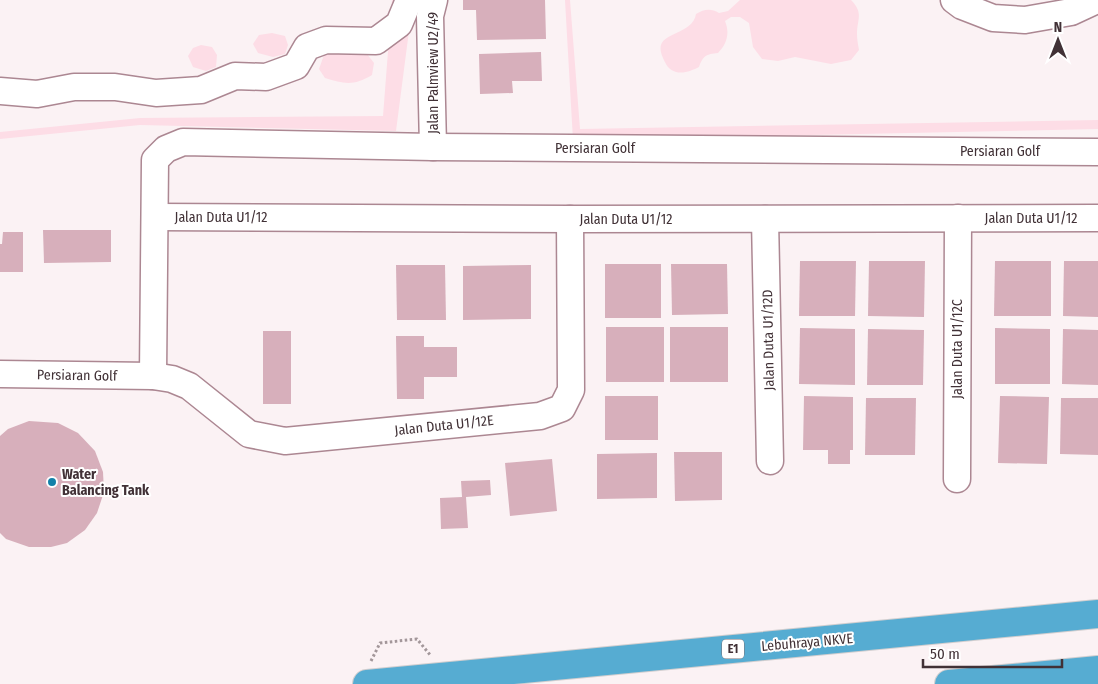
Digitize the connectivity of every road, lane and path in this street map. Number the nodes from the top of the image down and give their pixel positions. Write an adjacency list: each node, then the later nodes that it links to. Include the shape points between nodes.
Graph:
1 (409, 0): 5 (street, via 399,24 376,41 326,40 307,47 296,66 266,77 235,76 201,90 156,92 74,87 37,94)
2 (434, 0): 6 (street, Jalan Palmview U2/49, via 430,16)
3 (954, 0): 4 (street, via 993,18 1025,20 1071,12)
4 (1097, 0)
5 (0, 91)
6 (432, 147): 7 (street, Persiaran Golf); 8 (street, Persiaran Golf, via 183,142 166,149 155,160)
7 (1098, 152)
8 (155, 217): 11 (street, Jalan Duta U1/12); 14 (street)
9 (958, 218): 10 (street, Jalan Duta U1/12); 12 (street, Jalan Duta U1/12); 16 (street, Jalan Duta U1/12C)
10 (1098, 218)
11 (570, 219): 12 (street, Jalan Duta U1/12); 14 (street, Jalan Duta U1/12E, via 571,390 562,408 540,416 285,441 249,434 189,386)
12 (765, 219): 15 (street, Jalan Duta U1/12D)
13 (0, 374): 14 (street, Persiaran Golf)
14 (153, 376)
15 (770, 461)
16 (956, 479)
17 (1098, 614): 20 (highway, Lebuhraya NKVE / E1)
18 (1098, 670): 21 (highway)
19 (368, 676): 20 (highway, Lebuhraya NKVE / E1); 20 (path, via 380,643 416,640)
20 (448, 676)
21 (948, 684)

